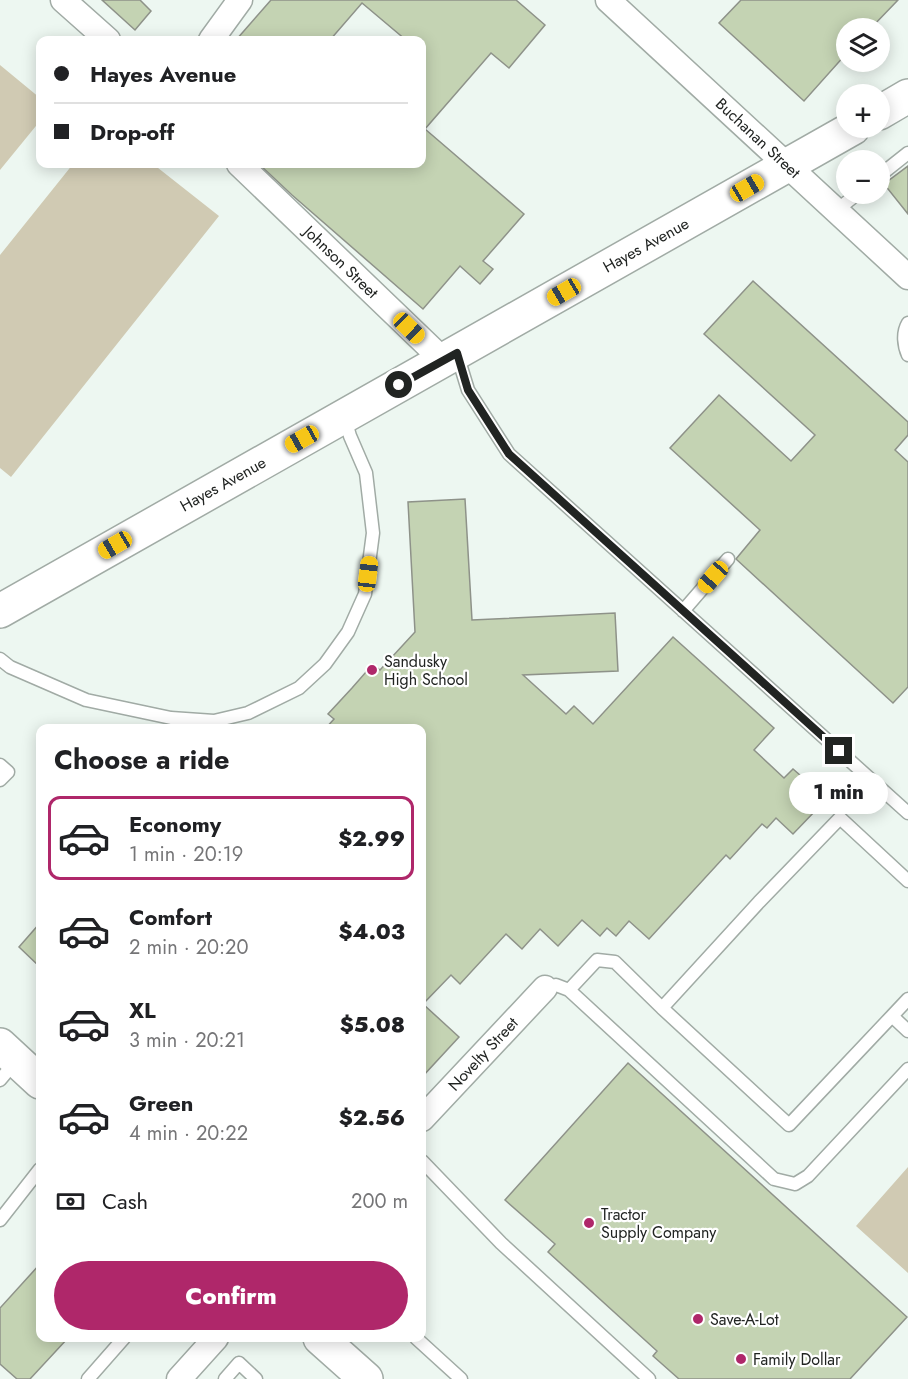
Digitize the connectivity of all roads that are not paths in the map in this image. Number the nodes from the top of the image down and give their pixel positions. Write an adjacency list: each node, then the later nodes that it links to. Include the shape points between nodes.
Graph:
1 (63, 0): 4 (street)
2 (240, 0): 5 (street)
3 (608, 0): 10 (street, Buchanan Street)
4 (104, 36)
5 (214, 36)
6 (908, 96): 7 (main road)
7 (890, 107)
8 (836, 138): 10 (main road, Hayes Avenue)
9 (908, 153): 11 (lane)
10 (788, 165): 14 (street, Buchanan Street); 18 (main road, Hayes Avenue)
11 (890, 167)
12 (243, 168): 18 (street, Johnson Street)
13 (844, 204): 14 (lane)
14 (837, 210): 15 (street, Buchanan Street)
15 (908, 277)
16 (908, 323): 17 (lane, via 904,347)
17 (908, 356)
18 (450, 357): 19 (main road, Hayes Avenue); 22 (lane, via 509,454)
19 (344, 416): 21 (main road, Hayes Avenue); 23 (lane, via 366,473 373,533 365,594 348,632 325,664 300,688 248,712 214,721 171,718 86,700)
20 (729, 559): 22 (lane)
21 (0, 610)
22 (683, 611): 26 (lane)
23 (0, 659)
24 (0, 765): 25 (lane, via 8,772)
25 (0, 780)
26 (908, 813)
27 (908, 881): 31 (lane, via 840,818)
28 (545, 988): 29 (lane, via 556,985); 37 (street, Novelty Street)
29 (569, 990): 31 (lane, via 597,960 615,962); 35 (lane, via 774,1179 795,1184 808,1176)
30 (908, 999): 32 (lane)
31 (662, 1008): 32 (lane, via 789,1125)
32 (892, 1016): 33 (lane)
33 (908, 1030)
34 (6, 1062): 36 (main road)
35 (908, 1069)
36 (36, 1080)
37 (426, 1115)
38 (426, 1165): 51 (lane, via 501,1243)
39 (36, 1174): 40 (lane)
40 (0, 1220)
41 (120, 1342): 46 (lane)
42 (212, 1342): 45 (street)
43 (324, 1342): 49 (main road)
44 (420, 1342): 50 (lane)
45 (181, 1378)
46 (88, 1379)
47 (225, 1379): 48 (lane, via 239,1363)
48 (256, 1379)
49 (366, 1379)
50 (461, 1379)
51 (650, 1379)

